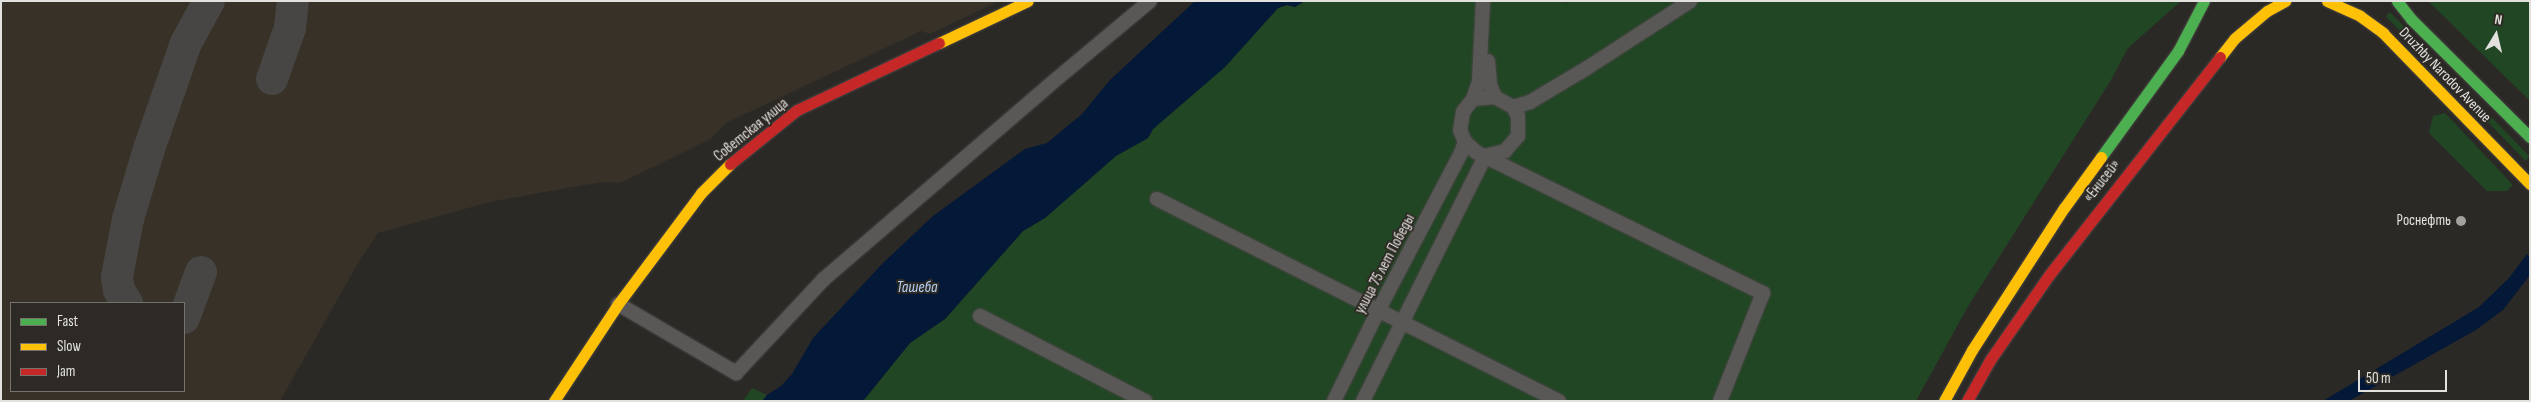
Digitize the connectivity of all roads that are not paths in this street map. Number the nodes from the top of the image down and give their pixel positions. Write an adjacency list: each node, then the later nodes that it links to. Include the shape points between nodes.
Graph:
1 (1028, 1): 17 (main road, Советская улица, via 797,110 738,155 700,193)
2 (1150, 1): 17 (street, via 824,279 736,373)
3 (1485, 1): 9 (street, via 1488,73); 10 (street, via 1479,82)
4 (1690, 1): 11 (street, via 1530,102)
5 (2204, 1): 27 (main road, «Енисей», via 2178,51 2064,208 1972,350)
6 (2285, 1): 28 (main road, «Енисей», via 2266,11 2236,38 2199,82 2049,275 1990,360)
7 (2327, 1): 15 (main road, Druzhby Narodov Avenue, via 2360,16 2383,33)
8 (2396, 1): 12 (main road, Druzhby Narodov Avenue)
9 (1495, 96): 10 (street); 11 (street)
10 (1473, 99): 13 (street, via 1460,121)
11 (1512, 107): 14 (street, via 1518,116 1518,136 1505,151)
12 (2530, 137)
13 (1465, 142): 14 (street); 18 (street, улица 75 лет Победы)
14 (1485, 156): 20 (street); 26 (street, via 1764,293)
15 (2530, 184)
16 (1157, 199): 18 (street)
17 (618, 304): 21 (main road, Советская улица)
18 (1378, 311): 20 (street); 23 (street, улица 75 лет Победы)
19 (980, 316): 22 (street)
20 (1403, 323): 24 (street); 25 (street)
21 (554, 401)
22 (1145, 401)
23 (1334, 401)
24 (1363, 401)
25 (1559, 401)
26 (1720, 401)
27 (1944, 401)
28 (1967, 401)

